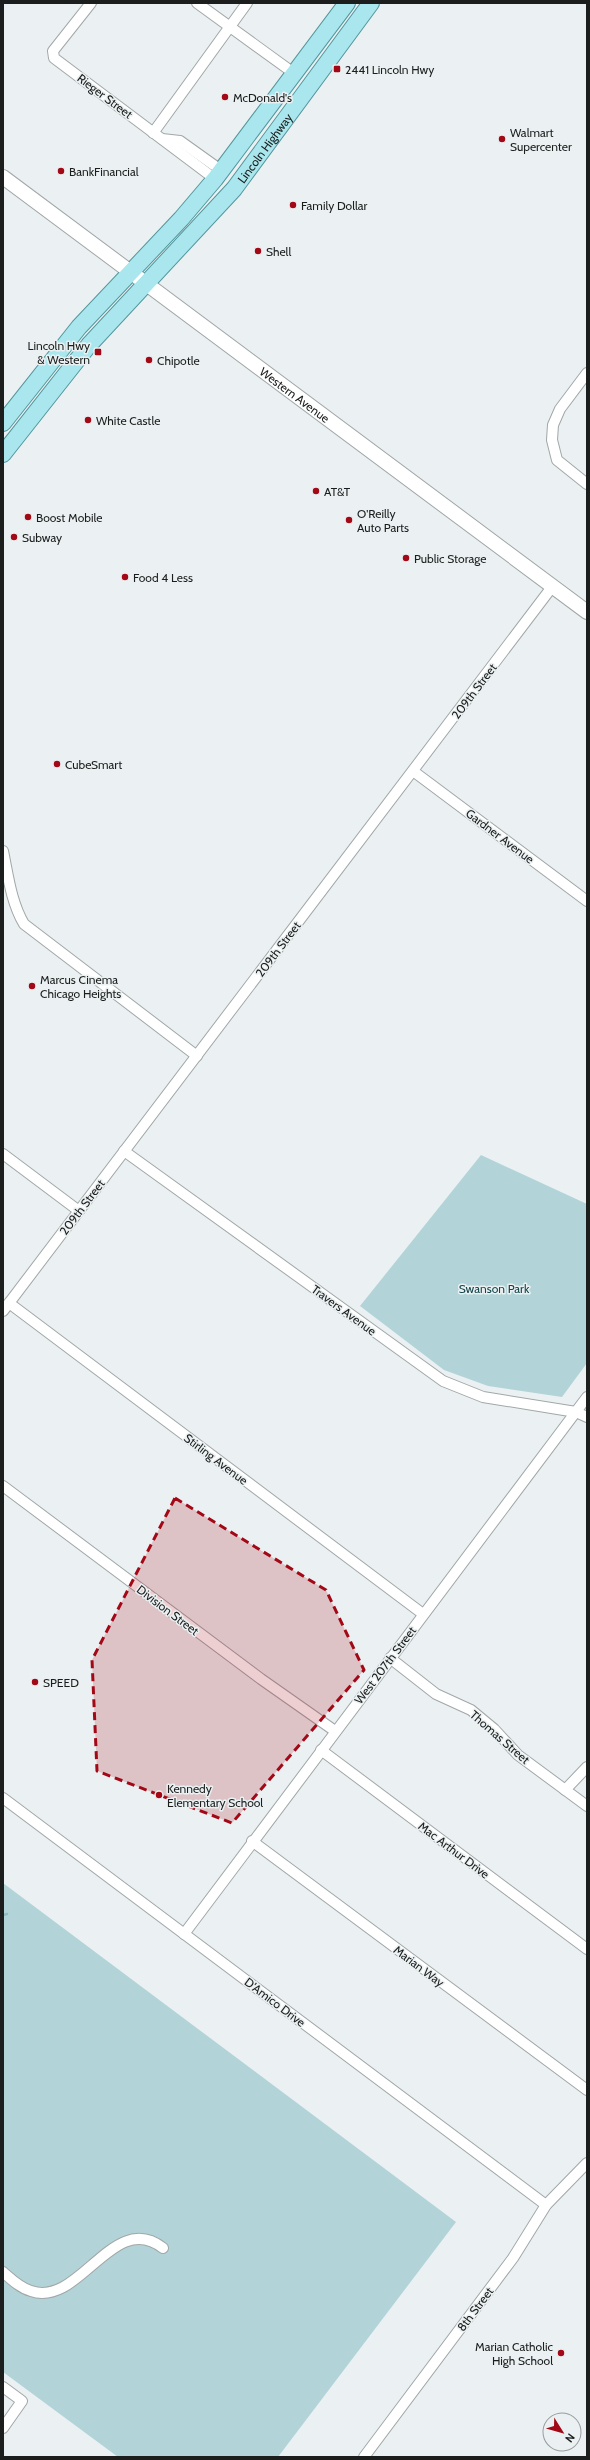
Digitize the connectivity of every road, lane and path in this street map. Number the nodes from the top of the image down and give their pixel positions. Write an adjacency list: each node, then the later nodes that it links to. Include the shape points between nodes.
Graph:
1 (91, 3): 8 (street, Rieger Street, via 53,51 54,58)
2 (197, 3): 6 (street)
3 (247, 3): 6 (street)
4 (347, 3): 7 (main road, Lincoln Highway)
5 (371, 3): 12 (main road, Lincoln Highway, via 234,189)
6 (229, 27): 7 (street); 8 (street)
7 (295, 74): 9 (main road, Lincoln Highway)
8 (153, 132): 9 (street, Rieger Street, via 161,139 180,141)
9 (218, 175): 11 (main road, Lincoln Highway)
10 (3, 177): 11 (main road, Western Avenue)
11 (130, 272): 12 (main road, Western Avenue); 14 (main road, Lincoln Highway, via 64,344)
12 (146, 284): 15 (main road, Lincoln Highway, via 86,348); 17 (main road, Western Avenue)
13 (587, 373): 16 (street, via 560,409 553,425 552,440 557,460)
14 (3, 423)
15 (3, 454)
16 (587, 484)
17 (552, 587): 18 (main road, Western Avenue); 19 (street, 209th Street)
18 (587, 612)
19 (413, 771): 21 (street, Gardner Avenue); 22 (street, 209th Street)
20 (3, 850): 22 (street, via 13,899 24,924)
21 (587, 901)
22 (197, 1056): 23 (street, 209th Street)
23 (124, 1151): 25 (street, 209th Street); 28 (street, Travers Avenue, via 443,1381 483,1397)
24 (3, 1154): 25 (street)
25 (79, 1211): 26 (street, 209th Street)
26 (6, 1307): 31 (street, Stirling Avenue)
27 (587, 1397): 28 (street, West 207th Street)
28 (576, 1412): 29 (street, Travers Avenue); 31 (street, West 207th Street)
29 (587, 1417)
30 (3, 1486): 33 (street, Division Street, via 260,1679)
31 (423, 1614): 32 (street, West 207th Street)
32 (390, 1658): 33 (street, West 207th Street); 36 (street, Thomas Street, via 436,1694 470,1710 518,1755)
33 (335, 1731): 34 (street, West 207th Street)
34 (321, 1750): 39 (street, West 207th Street); 41 (street, Mac Arthur Drive)
35 (587, 1767): 36 (street)
36 (565, 1790): 38 (street, Thomas Street)
37 (3, 1798): 40 (street, D'Amico Drive)
38 (587, 1806)
39 (252, 1841): 40 (street, West 207th Street); 42 (street, Marian Way)
40 (184, 1934): 44 (street, D'Amico Drive)
41 (587, 1949)
42 (587, 2090)
43 (587, 2163): 44 (street, 8th Street)
44 (546, 2205): 49 (street, 8th Street, via 513,2258)
45 (162, 2248): 46 (street, via 150,2241 119,2243 82,2274 51,2291 32,2292)
46 (3, 2272)
47 (3, 2387): 48 (street, via 22,2401)
48 (3, 2428)
49 (364, 2457)

